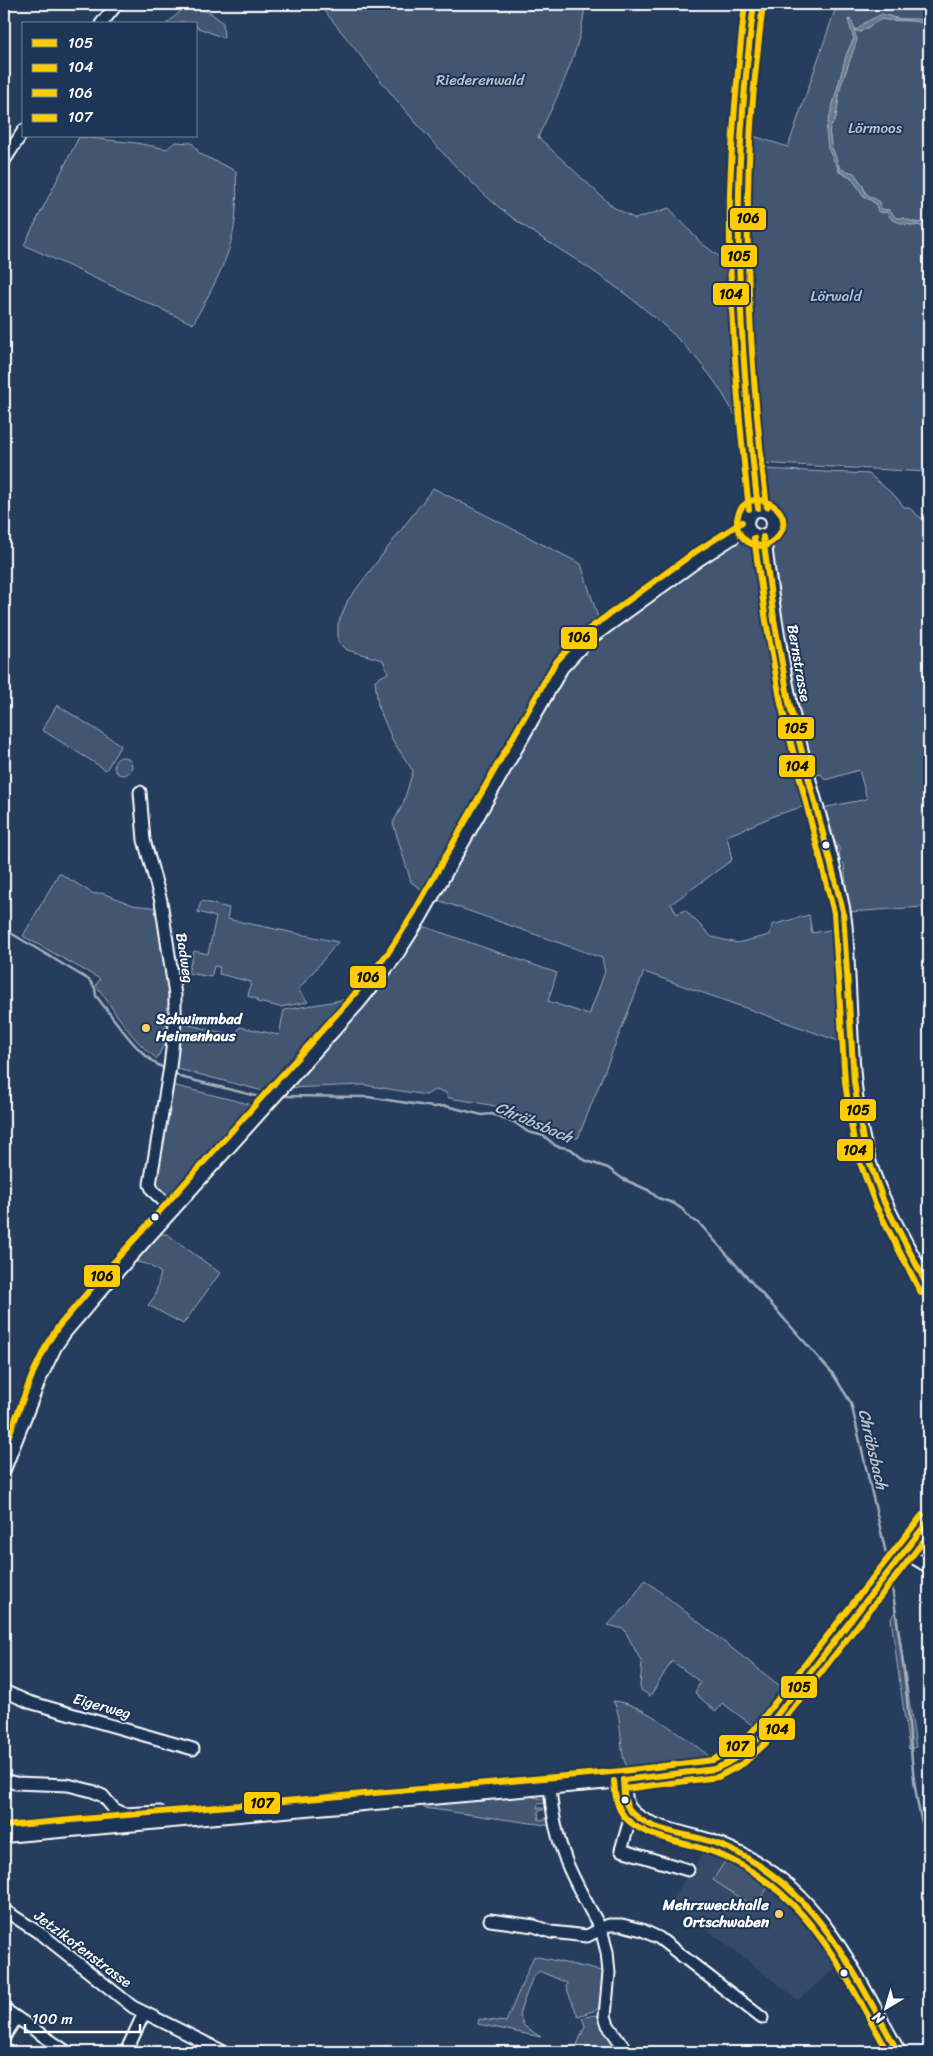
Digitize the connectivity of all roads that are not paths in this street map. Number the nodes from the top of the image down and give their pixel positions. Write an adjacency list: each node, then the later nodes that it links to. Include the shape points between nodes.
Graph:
1 (118, 4): 3 (street)
2 (754, 4): 6 (main road, via 742,114 738,231 741,334)
3 (103, 22)
4 (22, 133): 5 (street)
5 (4, 161)
6 (758, 508): 7 (main road, via 747,516); 8 (main road, via 770,512 774,520 771,533)
7 (747, 529): 8 (main road, via 755,536); 10 (street, via 587,641 571,657 554,680 407,941 364,998)
8 (763, 537): 11 (main road, Bernstrasse, via 789,704 836,879 843,920 856,1090 864,1146 887,1209)
9 (140, 792): 10 (street, Badweg, via 144,840 160,901 175,983 175,1022 169,1071 150,1184)
10 (173, 1210): 12 (street, via 56,1346)
11 (929, 1289)
12 (4, 1471)
13 (929, 1520): 14 (main road)
14 (904, 1552): 15 (street); 19 (main road, via 745,1753 715,1769)
15 (929, 1567)
16 (4, 1691): 17 (street, Eigerweg, via 29,1702)
17 (193, 1749)
18 (4, 1780): 21 (street, via 68,1785 92,1791 103,1796 114,1810 124,1814)
19 (623, 1780): 20 (main road); 22 (main road, via 625,1798)
20 (550, 1787): 23 (main road); 27 (street, via 553,1815 566,1863)
21 (160, 1812)
22 (632, 1813): 24 (street, via 621,1850); 37 (main road, via 735,1852 765,1869 797,1894 833,1938)
23 (4, 1835)
24 (688, 1870)
25 (4, 1910): 29 (street, Jetzikofenstrasse, via 44,1936)
26 (490, 1920): 27 (street, via 587,1936)
27 (601, 1929): 31 (street, via 622,1925 651,1934); 36 (street, via 609,1973 605,2016)
28 (4, 2009): 30 (street)
29 (144, 2013): 34 (street); 35 (street, Jetzikofenstrasse)
30 (16, 2018): 32 (street); 33 (street)
31 (762, 2018)
32 (4, 2037)
33 (67, 2052)
34 (126, 2052)
35 (224, 2052)
36 (628, 2052)
37 (898, 2052)

